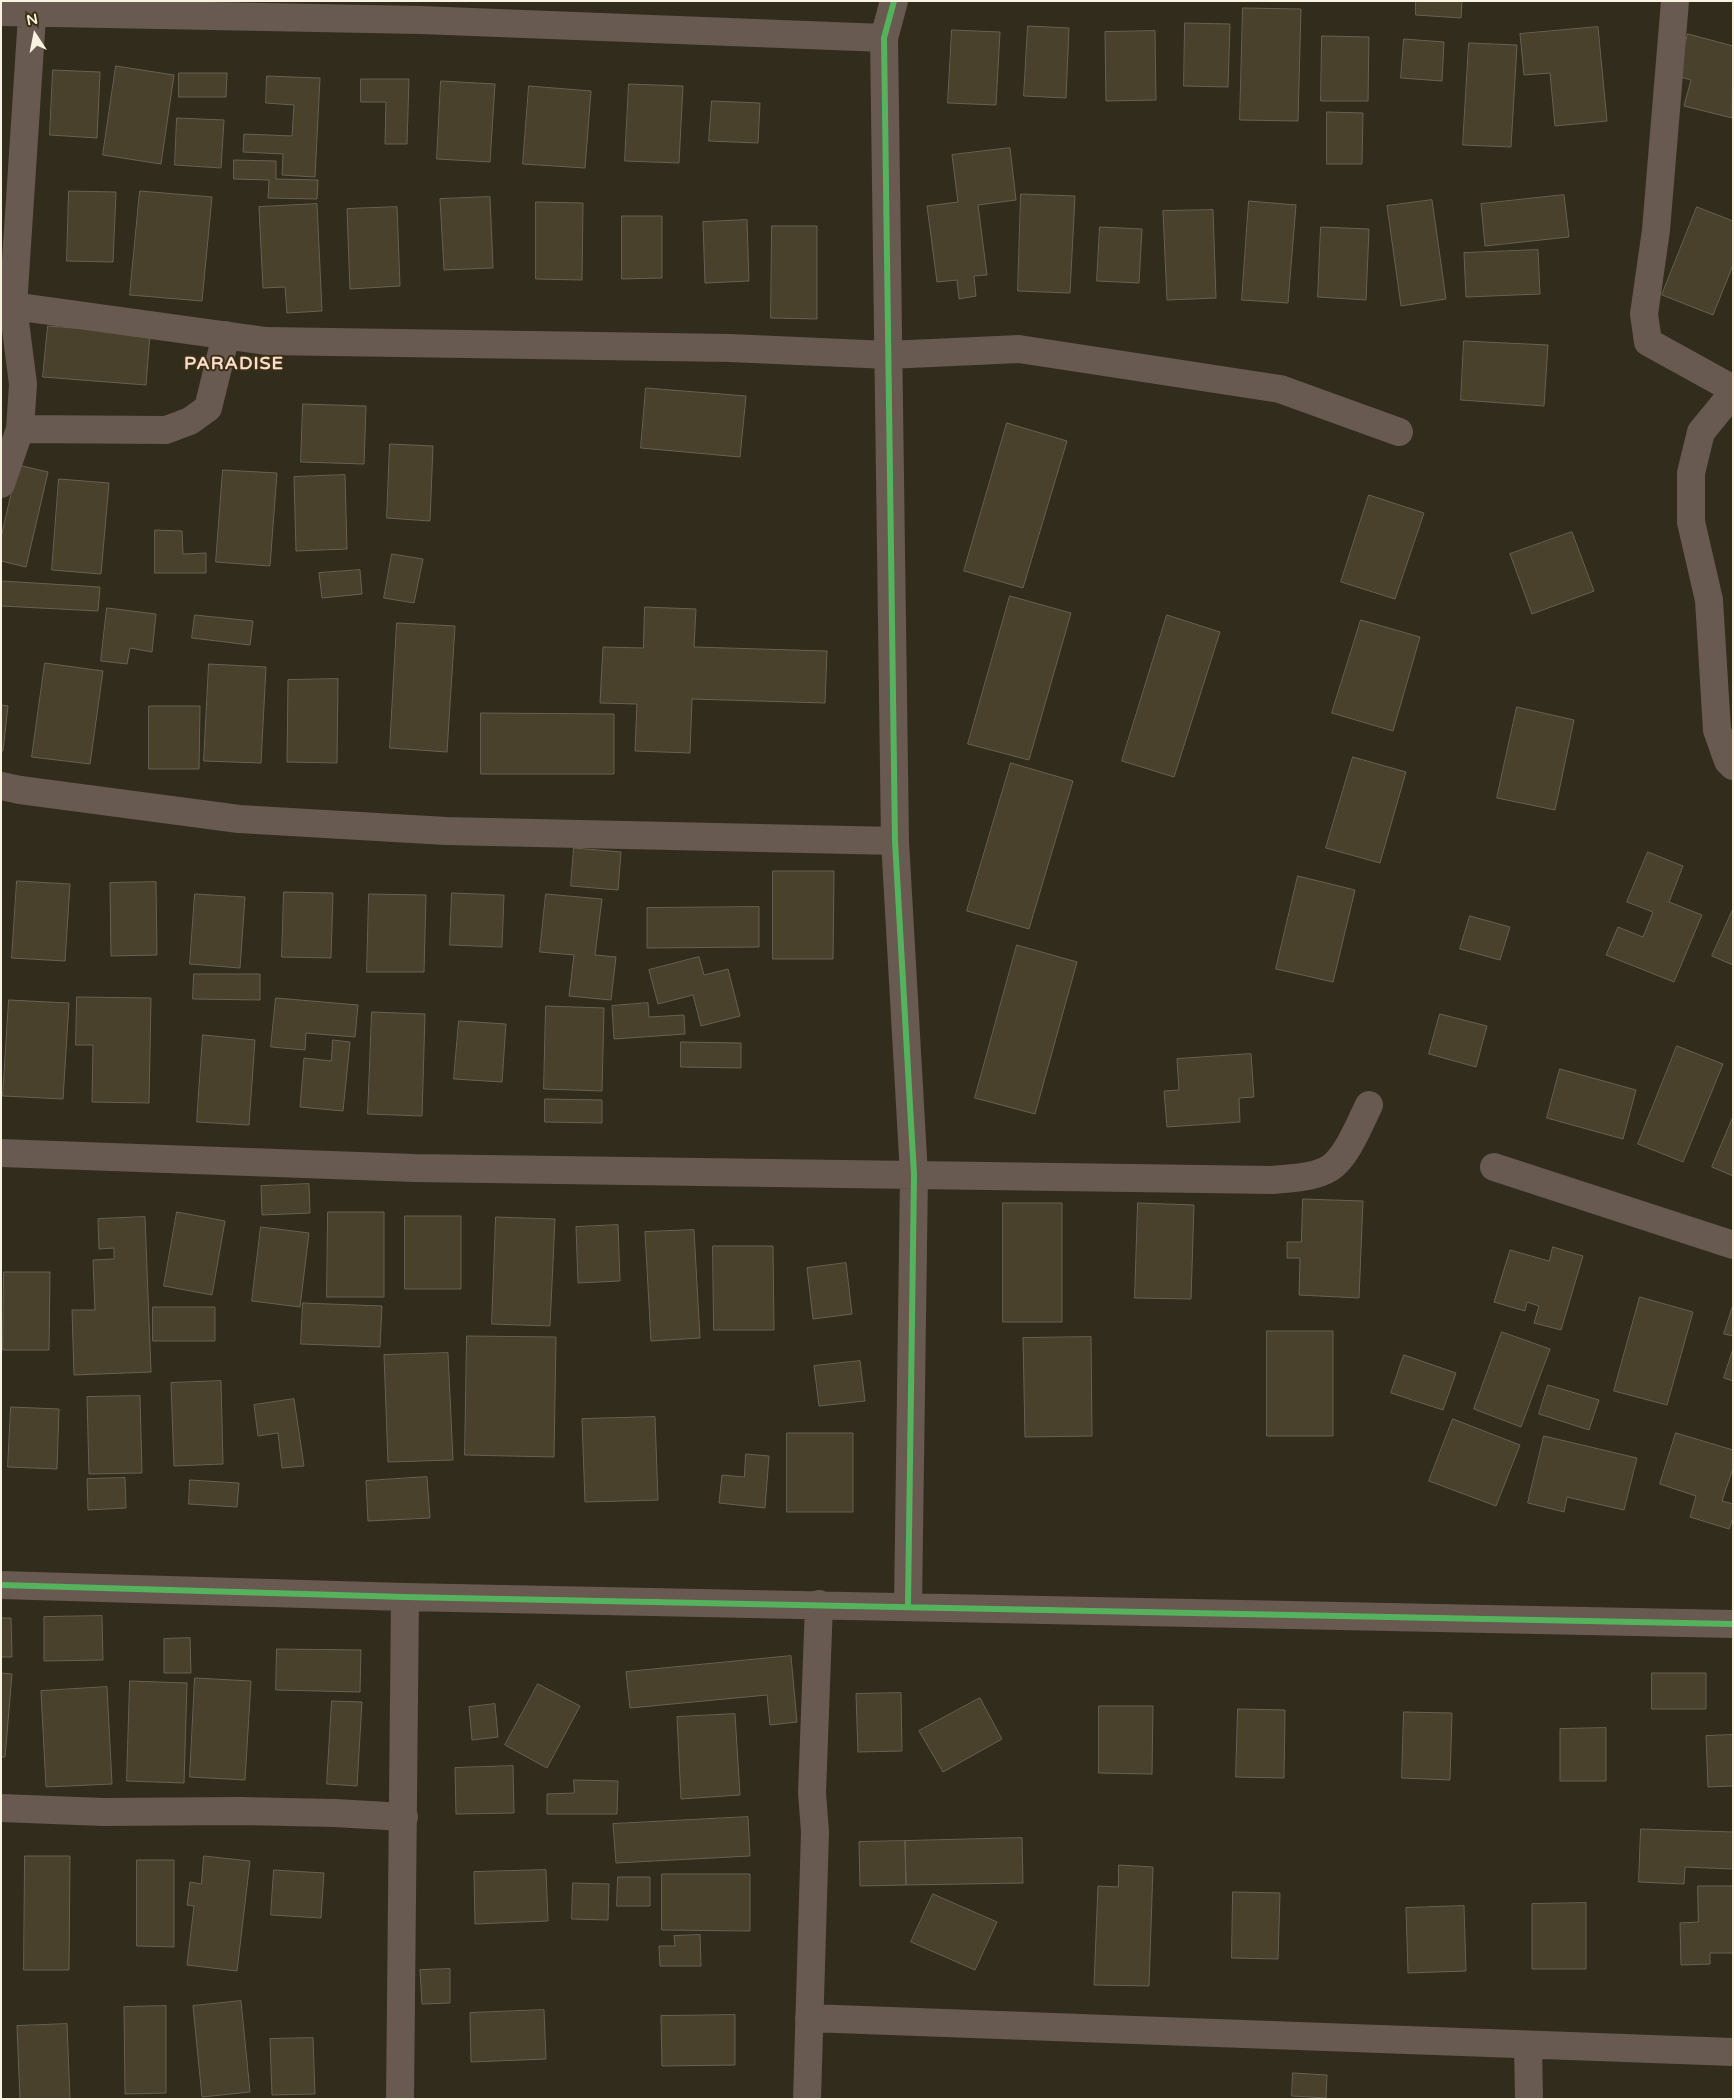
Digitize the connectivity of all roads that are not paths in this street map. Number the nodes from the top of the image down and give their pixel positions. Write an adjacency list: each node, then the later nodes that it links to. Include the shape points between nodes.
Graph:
1 (894, 1): 5 (street)
2 (1675, 1): 9 (street, via 1656,230 1644,314 1648,342)
3 (32, 7): 4 (street); 5 (street); 6 (street)
4 (1, 12)
5 (884, 38): 8 (street)
6 (13, 306): 7 (street); 11 (street, via 23,384)
7 (226, 335): 8 (street, via 266,341 730,348); 11 (street, via 208,408 190,421 166,430)
8 (888, 355): 12 (street, via 1019,349 1280,389); 16 (street)
9 (1733, 389)
10 (1733, 393): 14 (street, via 1701,432 1691,473 1691,522 1709,600 1717,730 1728,761)
11 (20, 429): 13 (street)
12 (1399, 432)
13 (1, 484)
14 (1733, 766)
15 (1, 786): 16 (street, via 249,820 446,831)
16 (895, 841): 20 (street)
17 (1369, 1105): 20 (street, via 1342,1156 1330,1168 1311,1175 1273,1180)
18 (1, 1153): 20 (street, via 414,1168)
19 (1494, 1168): 21 (street)
20 (914, 1175): 25 (street)
21 (1733, 1245)
22 (1, 1585): 23 (street)
23 (405, 1596): 24 (street); 28 (street)
24 (819, 1604): 25 (street); 29 (street)
25 (908, 1606): 26 (street)
26 (1733, 1624)
27 (1, 1808): 28 (street, via 103,1812 316,1812)
28 (404, 1817): 32 (street)
29 (809, 2018): 30 (street); 33 (street)
30 (1528, 2045): 31 (street); 34 (street)
31 (1733, 2052)
32 (400, 2099)
33 (807, 2099)
34 (1529, 2099)

